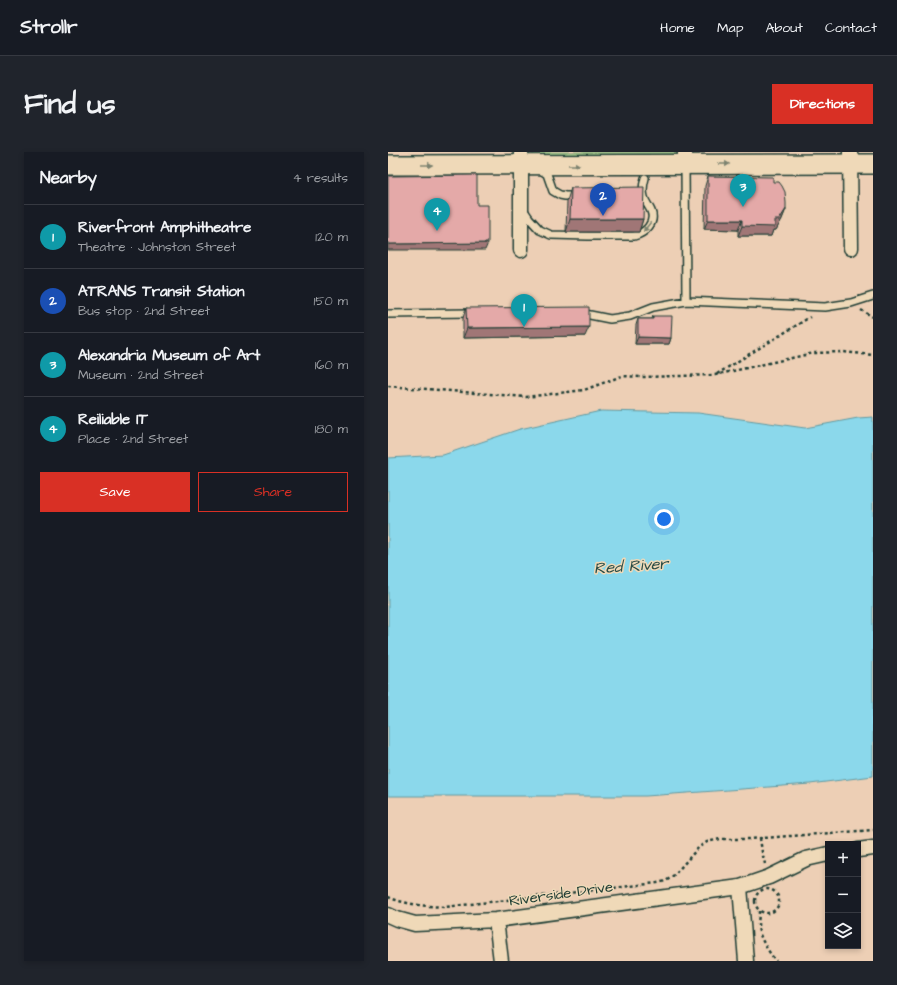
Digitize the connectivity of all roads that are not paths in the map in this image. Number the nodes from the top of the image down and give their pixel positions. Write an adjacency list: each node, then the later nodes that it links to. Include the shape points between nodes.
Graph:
1 (522, 158): 4 (main road, one-way to 4); 6 (main road, one-way to 1); 9 (lane, via 547,174 553,191 565,196); 10 (street)
2 (685, 158): 3 (main road, one-way to 3); 4 (main road); 14 (lane)
3 (850, 158): 5 (main road); 11 (street)
4 (657, 164): 7 (lane)
5 (873, 164)
6 (388, 165)
7 (645, 178): 8 (lane); 10 (lane, one-way to 10, via 643,196 651,212 651,224 641,234 634,236 551,235 540,230)
8 (637, 188)
9 (580, 196)
10 (522, 205): 12 (street)
11 (850, 248)
12 (522, 250)
13 (873, 296): 14 (lane, via 825,307)
14 (686, 302): 16 (lane, via 653,307 630,316 610,319)
15 (479, 313): 17 (lane)
16 (571, 313)
17 (388, 314)
18 (873, 848): 19 (street)
19 (861, 850)
20 (825, 855): 21 (street, Riverside Drive, via 806,859 769,877)
21 (740, 887): 23 (street, Riverside Drive); 25 (street)
22 (388, 915): 23 (street, Riverside Drive, via 415,924)
23 (496, 920): 24 (street)
24 (501, 961)
25 (746, 961)

